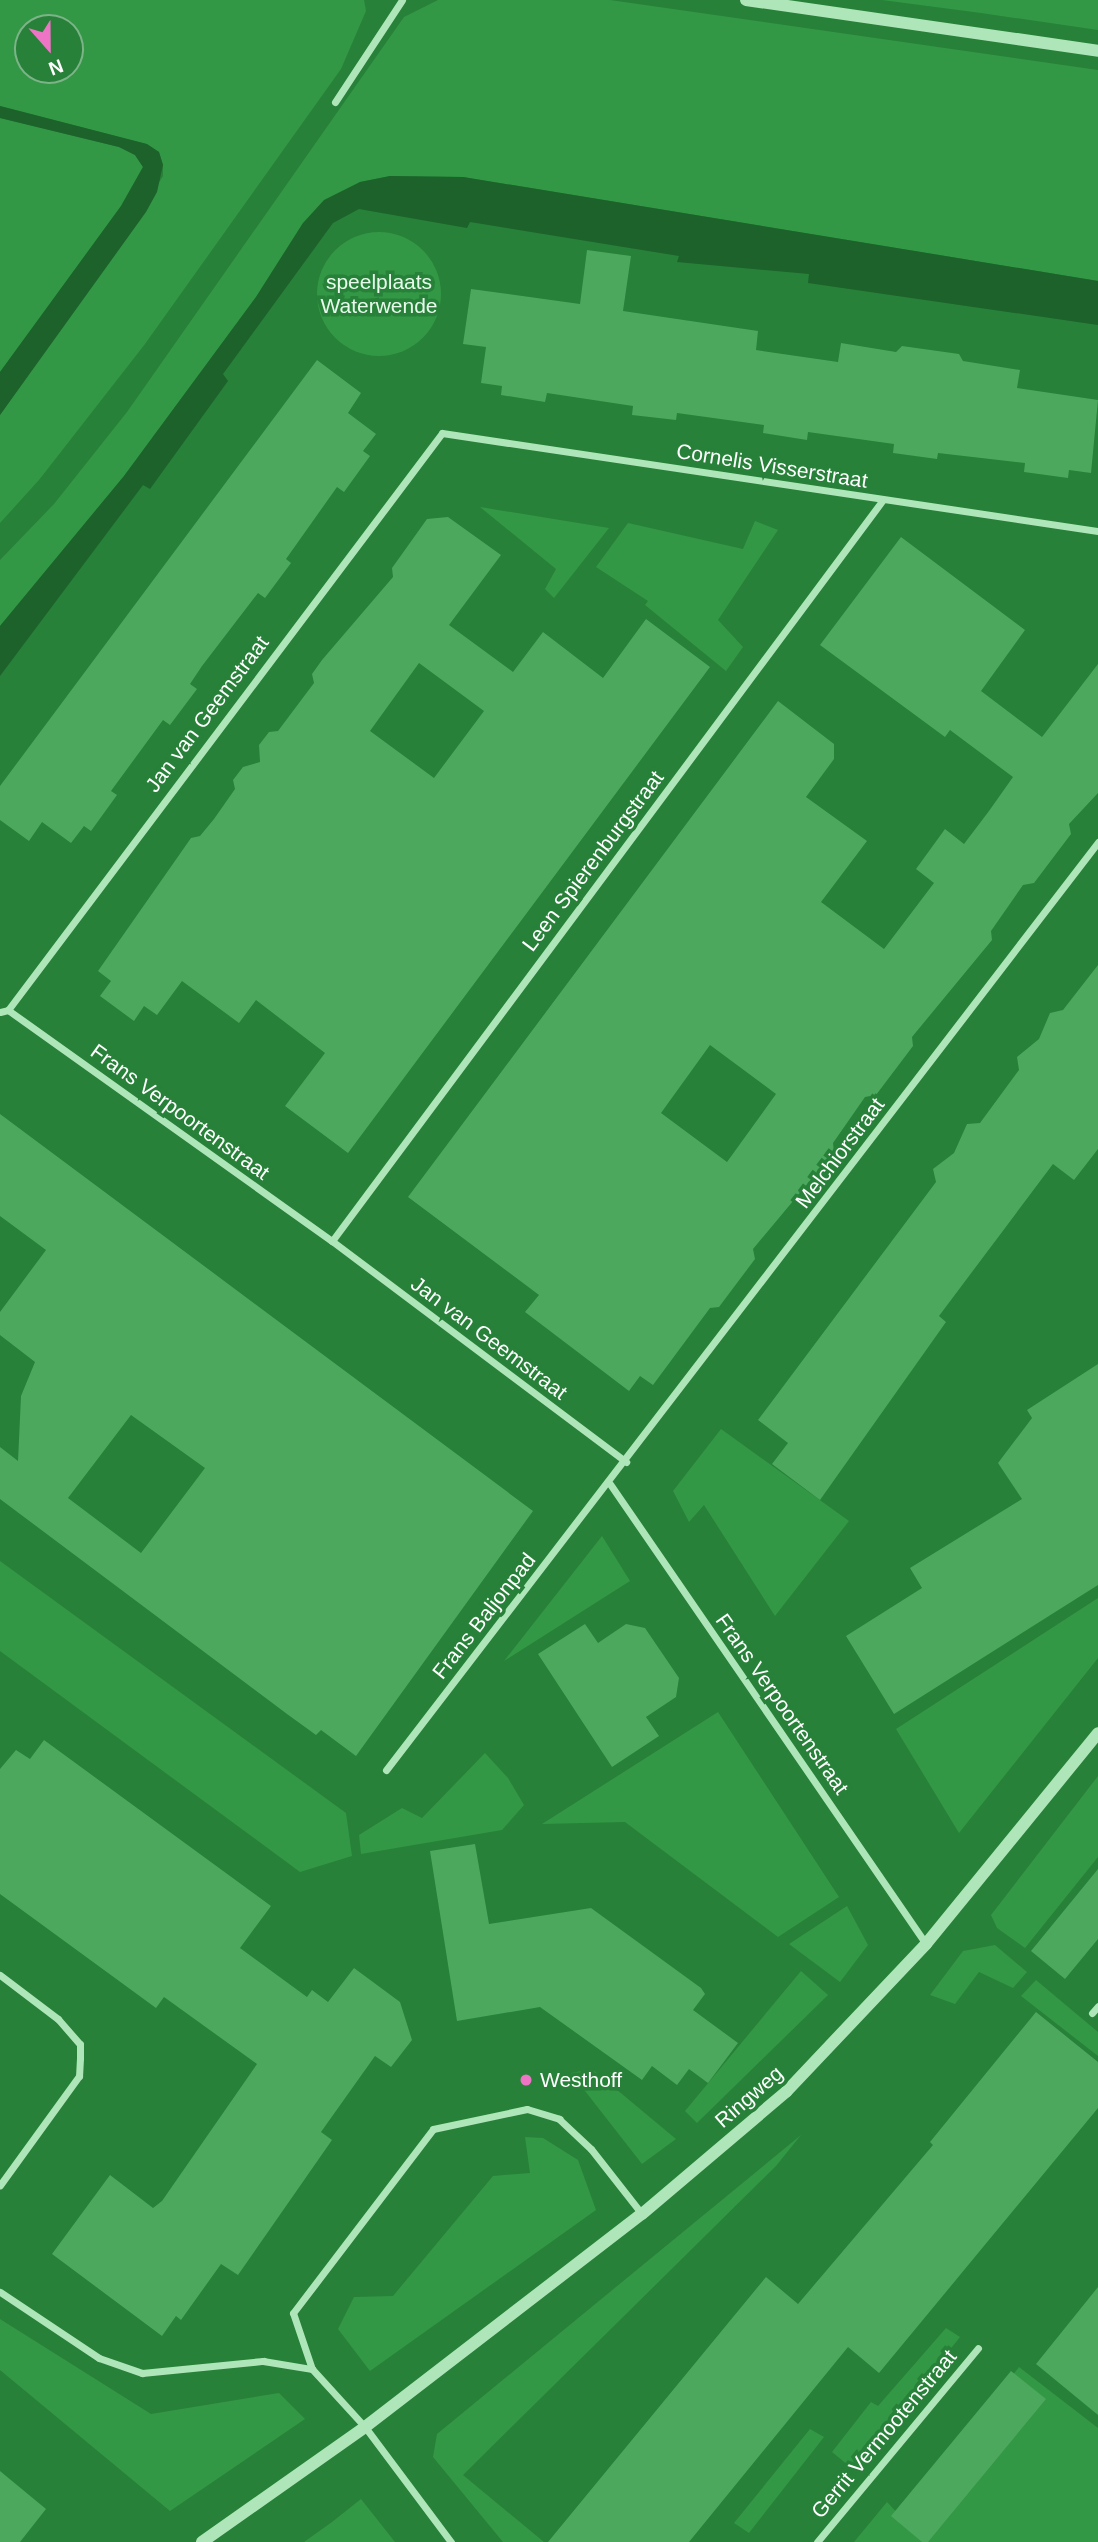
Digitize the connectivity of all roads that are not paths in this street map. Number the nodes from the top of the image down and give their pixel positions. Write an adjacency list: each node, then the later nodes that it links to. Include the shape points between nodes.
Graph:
1 (402, 0): 4 (street)
2 (746, 0): 3 (street)
3 (1098, 51)
4 (335, 102)
5 (442, 433): 6 (street, Cornelis Visserstraat); 9 (street, Jan van Geemstraat)
6 (882, 500): 7 (street, Cornelis Visserstraat); 10 (street, Leen Spierenburgstraat)
7 (1098, 531)
8 (1098, 842): 11 (street, Melchiorstraat)
9 (4, 1011): 10 (street, Frans Verpoortenstraat)
10 (332, 1241): 11 (street, Jan van Geemstraat)
11 (626, 1462): 12 (street, Melchiorstraat)
12 (610, 1484): 14 (street, Frans Baljonpad); 15 (street, Frans Verpoortenstraat)
13 (1098, 1733): 15 (street, Ringweg)
14 (386, 1770)
15 (926, 1944): 18 (street, Ringweg, via 786,2092)
16 (0, 1975): 17 (street, via 58,2019 80,2044 79,2076)
17 (0, 2185)
18 (642, 2214): 21 (street, via 591,2149 559,2119 527,2109 433,2129 293,2313); 22 (street, Ringweg)
19 (0, 2292): 21 (street, via 99,2358 142,2374 263,2361)
20 (978, 2348): 25 (street, Gerrit Vermootenstraat)
21 (312, 2369): 22 (street)
22 (365, 2427): 23 (street); 24 (street)
23 (202, 2542)
24 (451, 2542)
25 (817, 2542)

